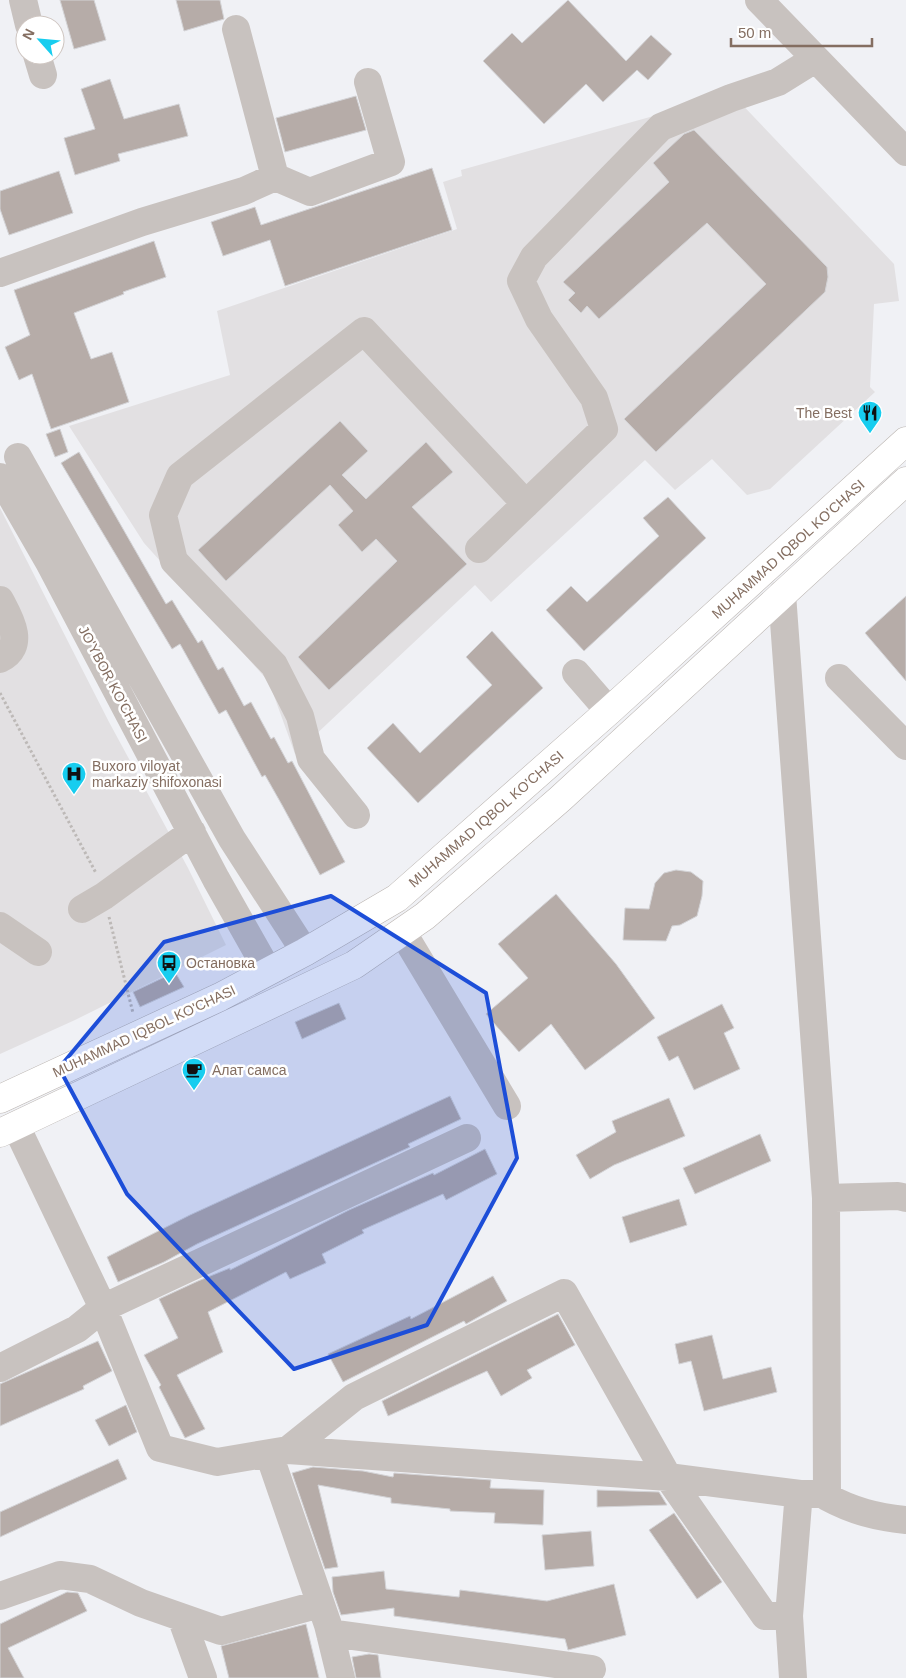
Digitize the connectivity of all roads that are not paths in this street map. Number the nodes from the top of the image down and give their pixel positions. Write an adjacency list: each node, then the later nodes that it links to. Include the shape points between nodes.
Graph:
1 (10, 0): 4 (street)
2 (23, 0): 5 (street)
3 (761, 1): 7 (street)
4 (0, 2)
5 (27, 15)
6 (236, 29): 10 (street)
7 (815, 59): 9 (street); 16 (street, via 778,82 661,127 534,257 521,281 539,320 594,398 604,429)
8 (368, 82): 10 (street, via 391,162 310,192)
9 (906, 152)
10 (275, 177): 11 (street, via 244,191 142,222)
11 (0, 273)
12 (906, 441): 23 (main road, MUHAMMAD IQBOL KO'CHASI)
13 (18, 457): 31 (street, via 232,840)
14 (0, 477): 26 (street, JO'YBOR KO'CHASI, via 49,562)
15 (906, 481): 18 (main road, MUHAMMAD IQBOL KO'CHASI)
16 (526, 504): 17 (street); 25 (street, via 364,331 180,476 163,515 174,561 274,665 300,716 311,759)
17 (479, 549)
18 (782, 594): 29 (main road, MUHAMMAD IQBOL KO'CHASI, via 560,799); 37 (street)
19 (0, 600): 20 (street, via 15,629 13,644)
20 (1, 659)
21 (576, 673): 23 (street)
22 (839, 678): 24 (street)
23 (609, 711): 31 (main road, MUHAMMAD IQBOL KO'CHASI, via 397,898)
24 (906, 746)
25 (356, 815)
26 (192, 832): 27 (street); 32 (street, JO'YBOR KO'CHASI)
27 (93, 902)
28 (0, 926): 30 (street)
29 (403, 933): 34 (street); 35 (main road, MUHAMMAD IQBOL KO'CHASI, via 354,965)
30 (38, 952)
31 (305, 952): 32 (main road, MUHAMMAD IQBOL KO'CHASI)
32 (268, 971): 33 (main road, MUHAMMAD IQBOL KO'CHASI, via 220,997)
33 (0, 1099)
34 (508, 1106)
35 (8, 1129): 39 (street)
36 (467, 1138): 39 (street)
37 (826, 1198): 38 (street); 44 (street)
38 (906, 1198)
39 (103, 1308): 40 (street, via 77,1329); 41 (street, via 160,1448 217,1462)
40 (0, 1368)
41 (278, 1452): 42 (street); 42 (street, via 354,1397 564,1293); 47 (street)
42 (668, 1478): 43 (street); 48 (street, via 765,1616)
43 (800, 1494): 44 (street, via 814,1493); 48 (street)
44 (827, 1497): 45 (street, via 849,1509 875,1517)
45 (906, 1520)
46 (0, 1596): 49 (street, via 60,1575 90,1578 141,1603)
47 (320, 1604): 49 (street, via 221,1631); 50 (street)
48 (789, 1616): 54 (street)
49 (181, 1617): 52 (street)
50 (330, 1634): 51 (street); 53 (street)
51 (592, 1669)
52 (203, 1678)
53 (341, 1678)
54 (793, 1678)

